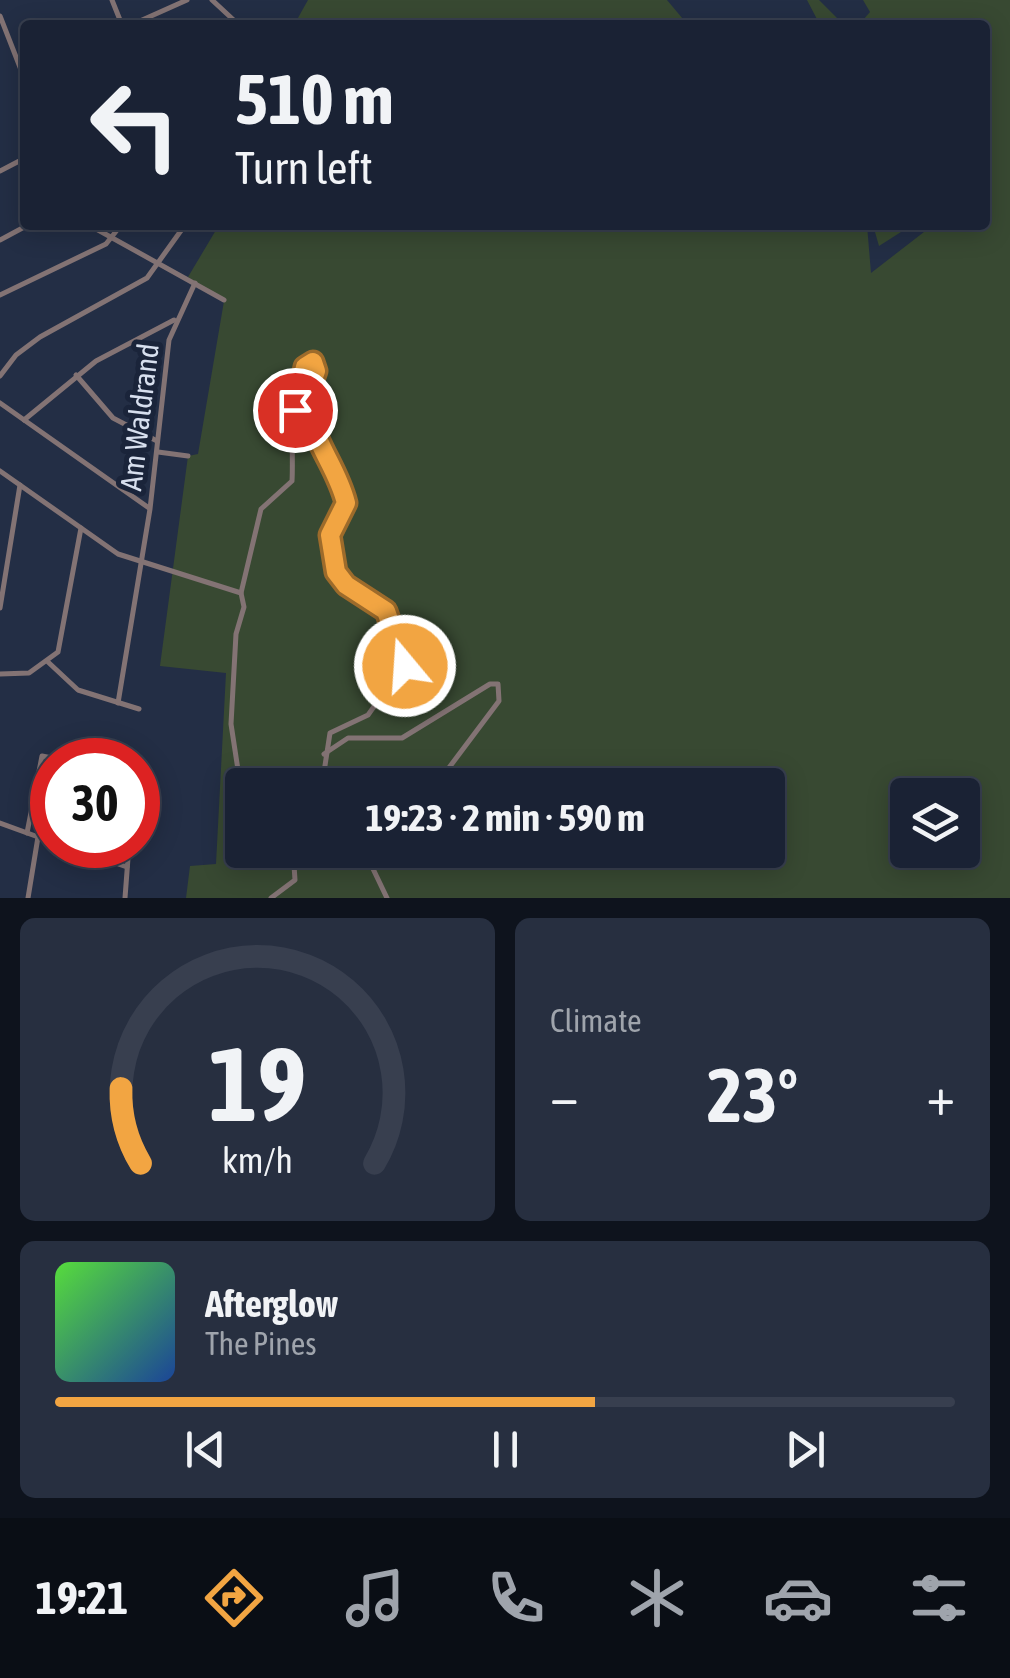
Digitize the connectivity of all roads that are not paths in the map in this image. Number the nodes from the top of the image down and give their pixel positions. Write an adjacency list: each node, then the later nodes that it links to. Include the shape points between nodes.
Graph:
1 (188, 0): 4 (street)
2 (212, 0): 5 (street)
3 (0, 16): 6 (street)
4 (142, 20)
5 (234, 20)
6 (20, 67)
7 (98, 230): 10 (street)
8 (117, 230): 10 (street)
9 (182, 230): 11 (street)
10 (113, 237): 11 (street); 13 (street)
11 (160, 262): 12 (street); 19 (street, via 132,288 16,354)
12 (195, 283): 14 (street); 15 (street, Am Waldrand)
13 (0, 294)
14 (224, 300)
15 (175, 320): 16 (street); 17 (street, Am Waldrand)
16 (161, 329): 17 (street); 18 (street)
17 (170, 340): 22 (street, Am Waldrand)
18 (76, 375): 21 (street); 22 (street, via 113,418)
19 (0, 376)
20 (0, 404): 21 (street)
21 (24, 420): 27 (street)
22 (158, 441): 23 (street, Am Waldrand)
23 (158, 452): 24 (street); 27 (street, Am Waldrand)
24 (188, 456)
25 (0, 470): 26 (street)
26 (20, 485): 28 (street); 30 (street)
27 (150, 510): 29 (street, Am Waldrand)
28 (81, 528): 29 (street); 33 (street, via 62,644)
29 (142, 562): 31 (street); 35 (street, Am Waldrand)
30 (3, 570): 32 (street)
31 (241, 593): 37 (street, via 262,507 292,481 298,391 313,362 314,434 346,503 330,535 335,569 346,585 386,611 405,663 370,713 332,730); 38 (street, via 231,724)
32 (0, 608)
33 (48, 662): 34 (street, via 23,674); 35 (street, via 78,690)
34 (0, 674)
35 (118, 703): 36 (street)
36 (139, 709)
37 (324, 754): 39 (street); 40 (street, via 346,739 402,738 498,684 498,704)
38 (238, 768)
39 (323, 768)
40 (449, 768)
41 (30, 818): 43 (street)
42 (0, 824): 43 (street)
43 (27, 833): 44 (street)
44 (30, 834)
45 (33, 868): 49 (street)
46 (127, 868): 50 (street)
47 (294, 868): 51 (street, via 295,880)
48 (372, 868): 52 (street)
49 (28, 898)
50 (126, 898)
51 (271, 898)
52 (386, 898)

